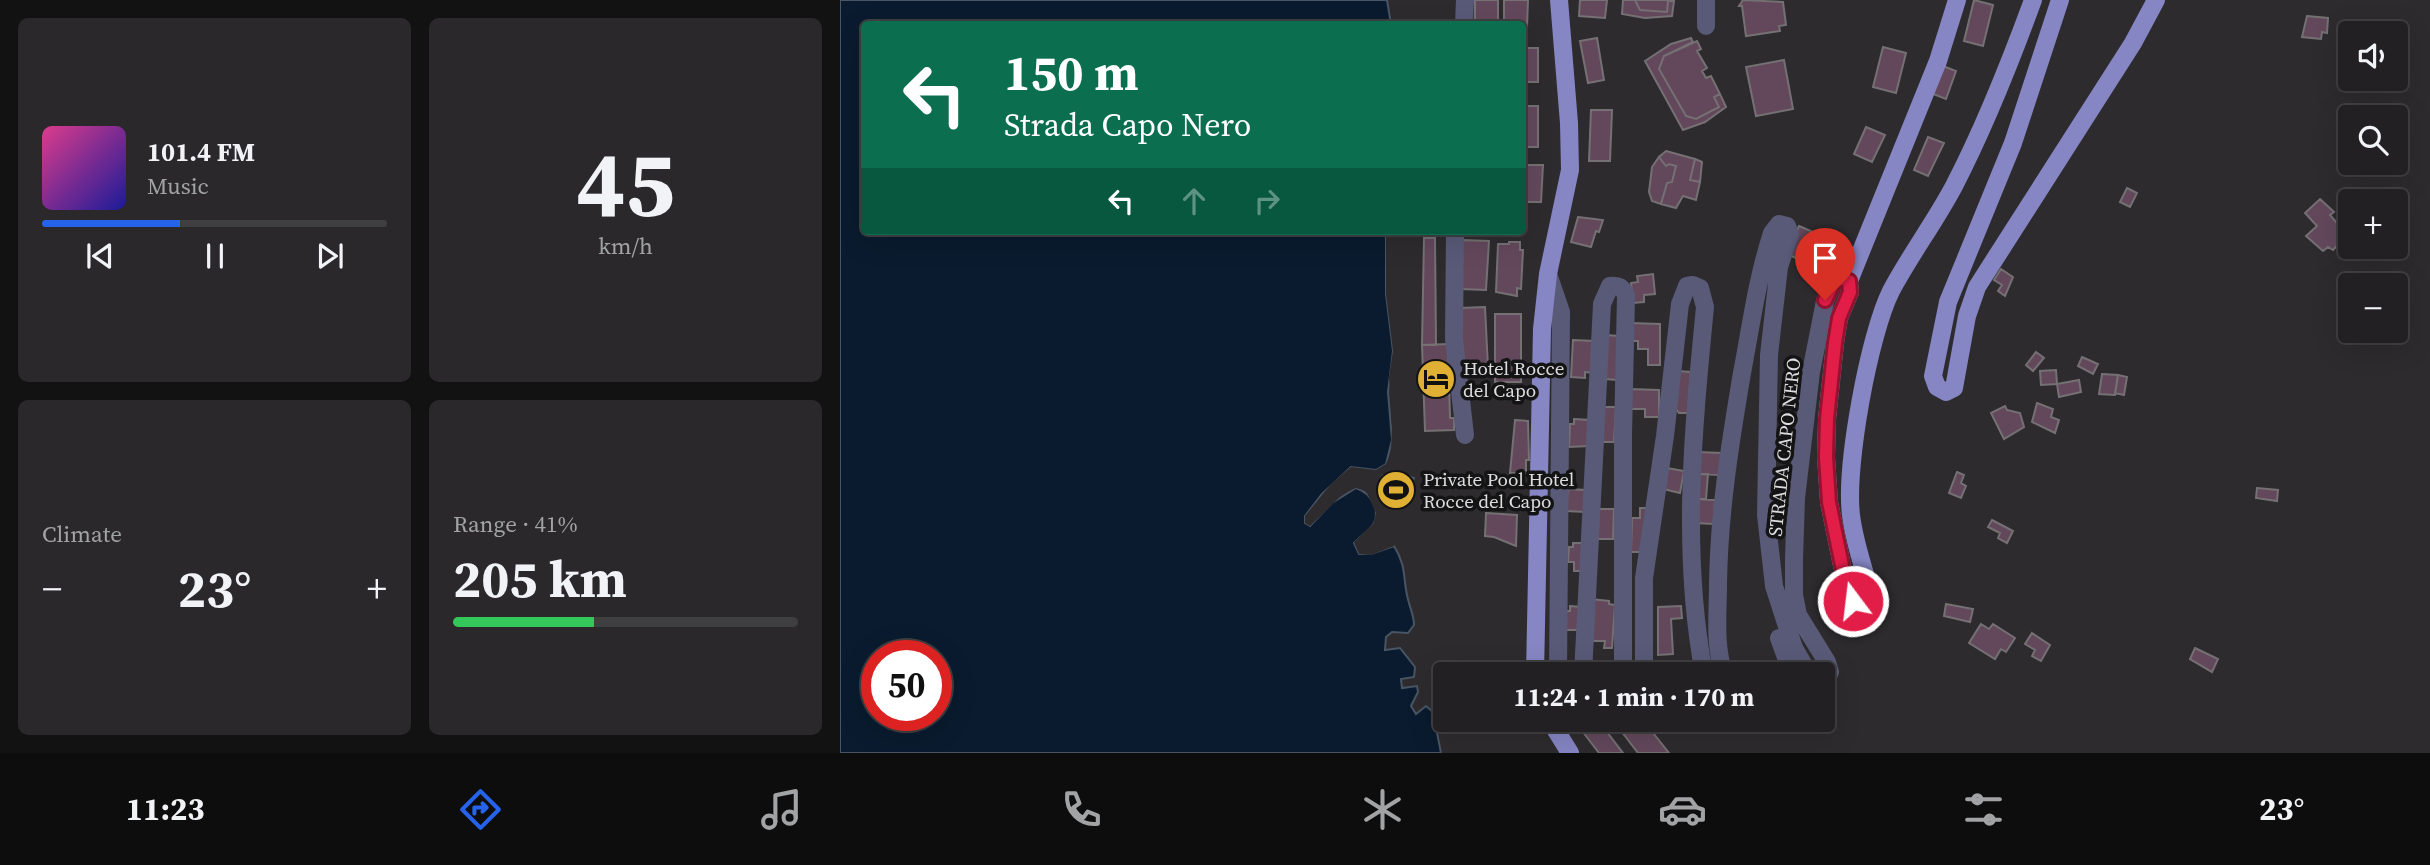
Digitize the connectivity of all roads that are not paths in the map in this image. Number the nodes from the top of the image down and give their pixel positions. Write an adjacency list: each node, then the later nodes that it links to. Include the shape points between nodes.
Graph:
1 (1465, 0): 8 (street)
2 (1559, 0): 11 (main road, via 1570,170)
3 (1706, 0): 9 (street)
4 (1957, 0): 12 (main road, via 1938,61)
5 (2033, 0): 12 (main road, STRADA CAPO NERO, via 1954,186 1891,292 1880,319 1852,471 1851,514 1869,587 1867,598 1860,603 1853,601 1847,590 1827,485 1830,384)
6 (2060, 0): 7 (main road, via 2012,143 1948,302 1933,376 1945,392 1957,380 1962,336 1977,287)
7 (2156, 0)
8 (1464, 21)
9 (1706, 26)
10 (1455, 235): 13 (street, via 1454,339)
11 (1548, 274): 15 (main road, via 1542,329); 16 (street, via 1561,312)
12 (1849, 281): 24 (street, STRADA CAPO NERO, via 1841,278 1833,284 1825,300 1796,498 1794,595 1798,615)
13 (1465, 435)
14 (1784, 620): 21 (street, STRADA CAPO NERO, via 1774,586 1766,515 1769,355 1779,267 1790,234 1787,226 1779,224 1769,241 1753,304 1726,471 1718,539); 22 (street, via 1777,629); 23 (street, STRADA CAPO NERO)
15 (1535, 662)
16 (1558, 662)
17 (1584, 662): 18 (street, via 1602,304 1610,286 1616,285 1626,295)
18 (1623, 662)
19 (1644, 662): 20 (street, via 1644,578 1680,304 1686,286 1693,285 1700,288 1705,307 1689,542)
20 (1702, 662)
21 (1722, 662)
22 (1788, 662)
23 (1802, 662)
24 (1827, 662)
25 (1557, 732): 26 (main road)
26 (1570, 753)

